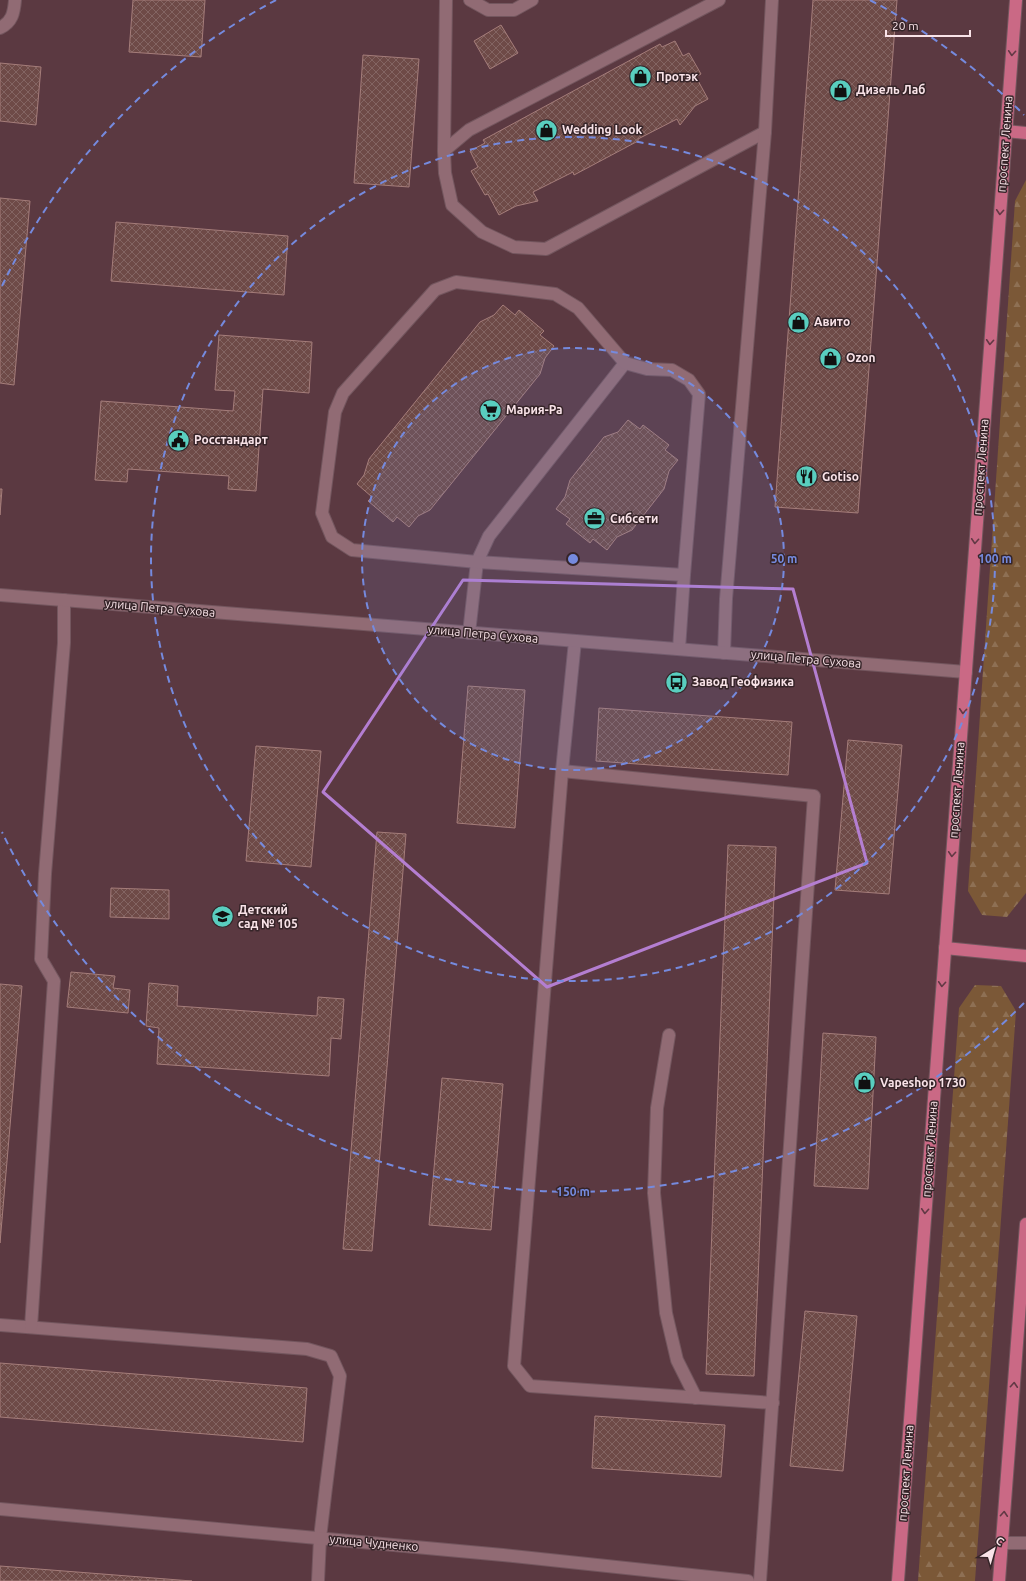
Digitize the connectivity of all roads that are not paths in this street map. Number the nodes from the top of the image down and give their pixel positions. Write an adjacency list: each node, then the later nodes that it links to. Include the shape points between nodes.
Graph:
1 (16, 0): 8 (street, via 8,24)
2 (446, 0): 12 (street)
3 (470, 0): 4 (street, via 488,10 514,10)
4 (532, 0)
5 (719, 0): 12 (street, via 469,130)
6 (772, 0): 10 (street)
7 (1016, 0): 9 (main road, проспект Ленина, one-way to 9)
8 (0, 28)
9 (1006, 131): 11 (main road); 22 (main road, проспект Ленина, one-way to 22)
10 (765, 132): 12 (street, via 546,249 514,247 482,232 452,205 445,173); 21 (street, via 726,599)
11 (1026, 133)
12 (444, 151)
13 (625, 363): 14 (street, via 488,536); 14 (street, via 578,308 555,294 456,282 435,290 343,393 334,412 322,513 332,537 352,550); 15 (street, via 647,369 672,370 689,380 699,394)
14 (477, 562): 15 (street); 18 (street)
15 (684, 575): 20 (street)
16 (0, 595): 17 (street, улица Петра Сухова)
17 (64, 600): 18 (street, улица Петра Сухова); 29 (street, via 64,643 45,874 41,959 54,981)
18 (469, 633): 19 (street, улица Петра Сухова)
19 (575, 641): 20 (street, улица Петра Сухова); 23 (street)
20 (679, 650): 21 (street, улица Петра Сухова)
21 (724, 653): 22 (street, улица Петра Сухова)
22 (966, 672): 24 (main road, проспект Ленина, one-way to 24)
23 (562, 771): 30 (street, via 514,1366 530,1386); 31 (street, via 814,796)
24 (945, 948): 25 (main road); 39 (main road, проспект Ленина, one-way to 39)
25 (1026, 956)
26 (669, 1035): 30 (street, via 657,1108 654,1193 666,1313 677,1360)
27 (1026, 1224): 34 (main road, one-way to 27)
28 (0, 1325): 29 (street)
29 (31, 1327): 33 (street, via 307,1350 331,1356 340,1376)
30 (696, 1398): 31 (street)
31 (773, 1403): 38 (street)
32 (0, 1510): 33 (street, улица Чудненко)
33 (320, 1538): 36 (street); 37 (street, улица Чудненко)
34 (1002, 1543): 35 (street); 40 (main road)
35 (1026, 1543)
36 (318, 1581)
37 (748, 1581)
38 (760, 1581)
39 (898, 1581)
40 (1000, 1581)

